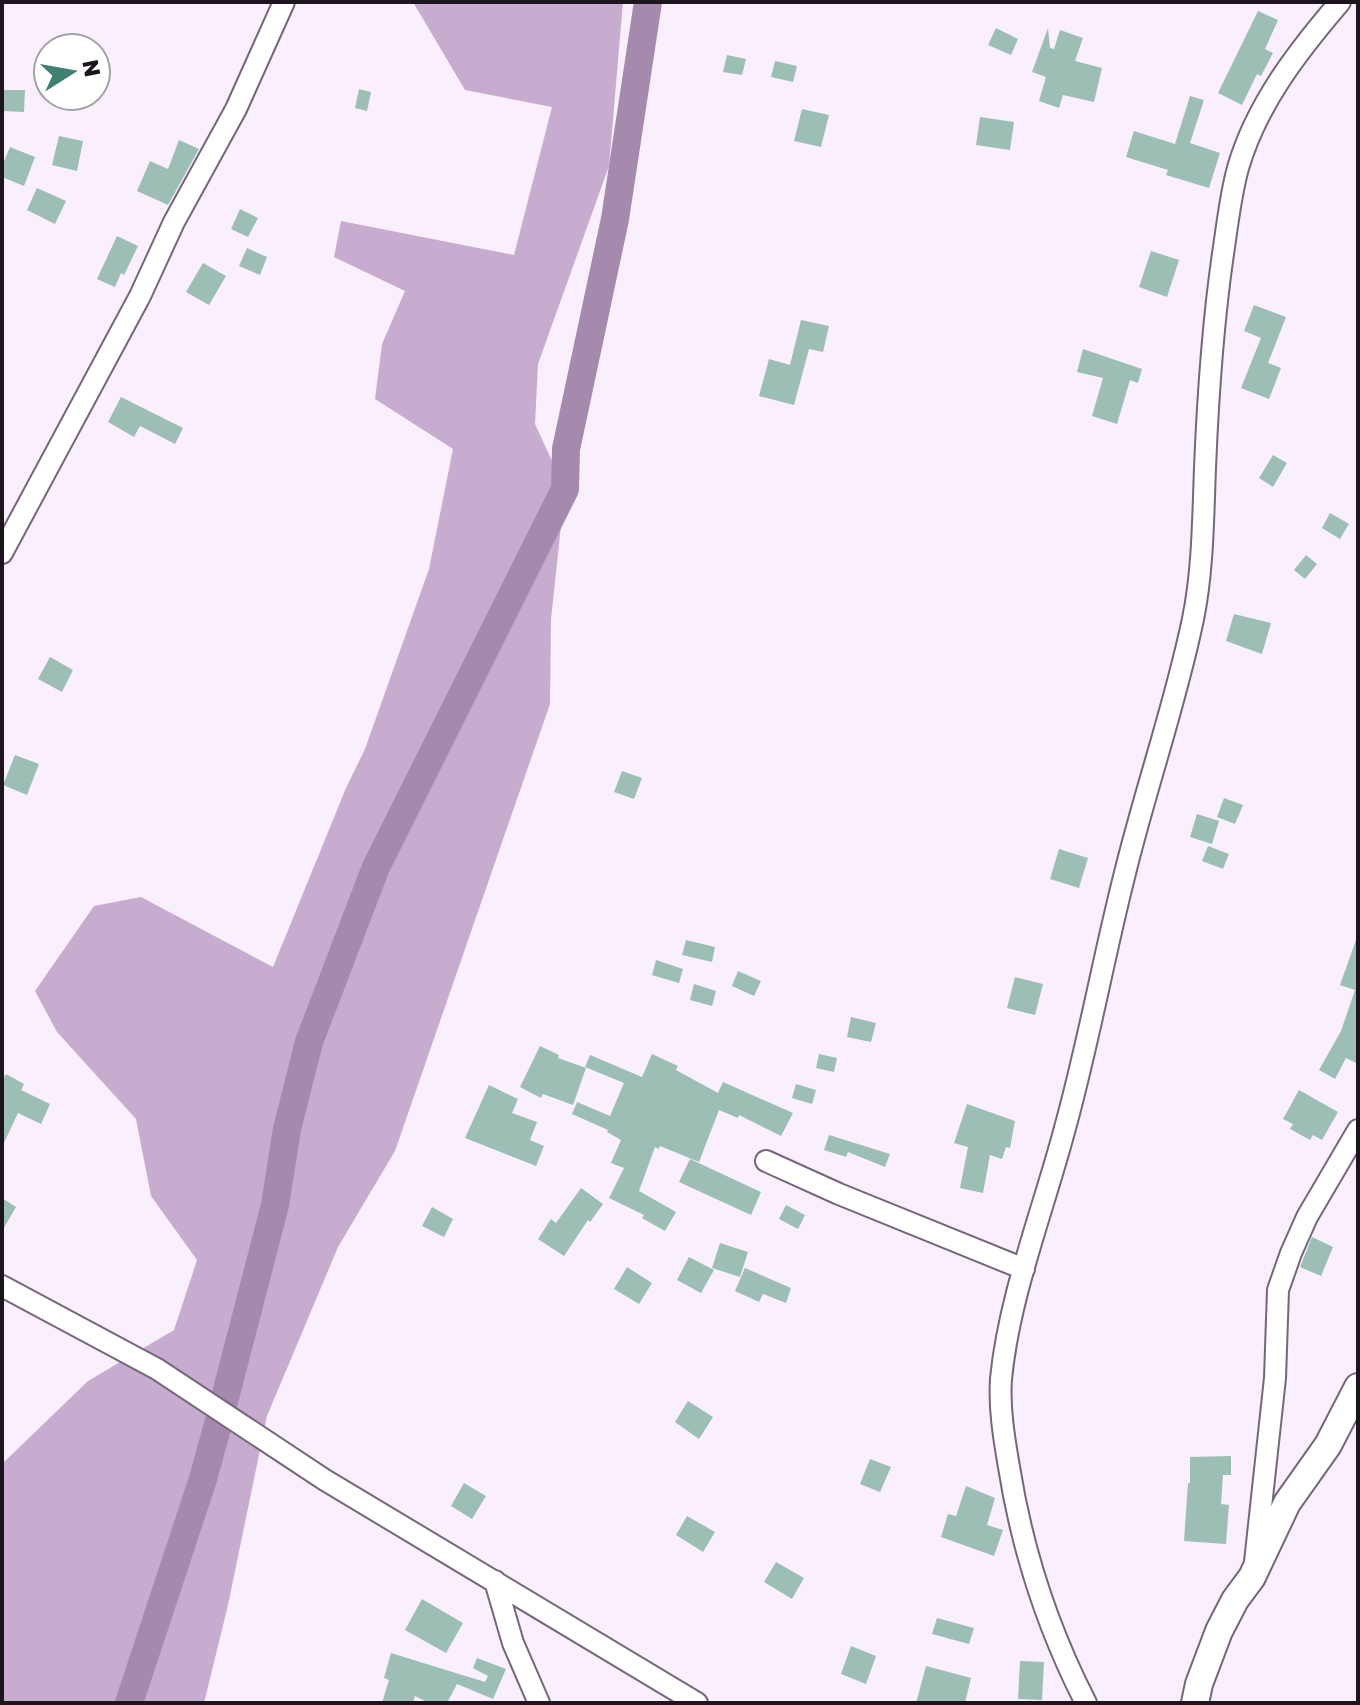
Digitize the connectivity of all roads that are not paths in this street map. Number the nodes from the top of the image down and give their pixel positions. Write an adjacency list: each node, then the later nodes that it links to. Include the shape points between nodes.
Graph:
1 (284, 2): 3 (street, via 236,109)
2 (1340, 2): 6 (street, via 1254,122 1238,169 1211,357 1197,601 1124,876 1068,1120)
3 (2, 553)
4 (1358, 1130): 9 (street, via 1307,1217 1278,1290 1271,1422)
5 (766, 1161): 6 (street)
6 (1024, 1269): 13 (street, via 1001,1380 1001,1420 1015,1505 1035,1579 1066,1665)
7 (2, 1286): 10 (street, via 157,1369 325,1480)
8 (1358, 1387): 9 (main road, via 1328,1445 1287,1503)
9 (1252, 1577): 14 (main road, via 1219,1631)
10 (495, 1581): 11 (street, via 513,1643); 12 (street)
11 (539, 1703)
12 (697, 1703)
13 (1086, 1703)
14 (1195, 1703)

